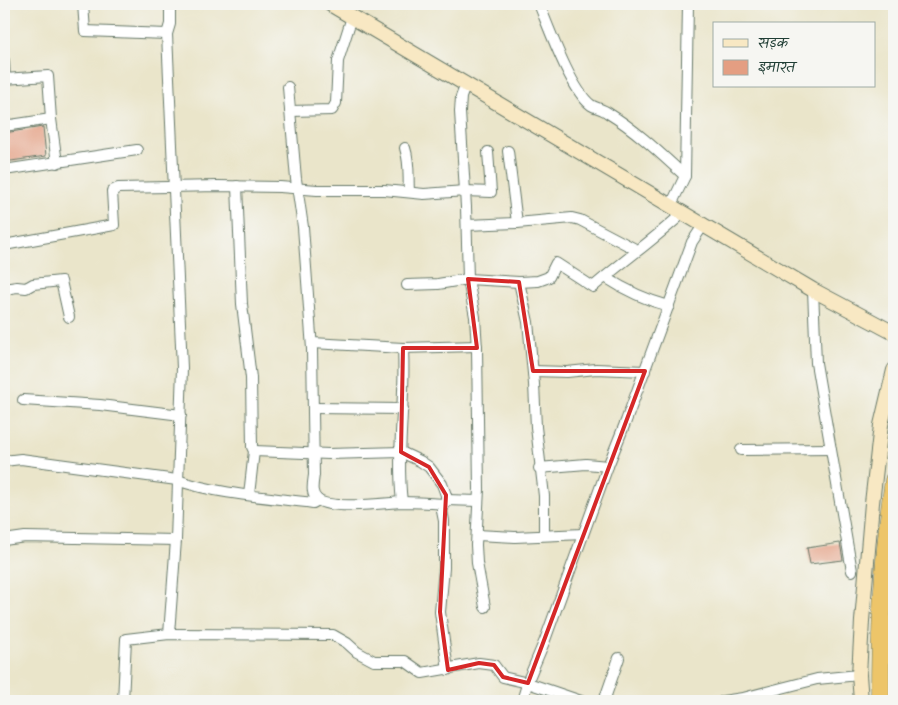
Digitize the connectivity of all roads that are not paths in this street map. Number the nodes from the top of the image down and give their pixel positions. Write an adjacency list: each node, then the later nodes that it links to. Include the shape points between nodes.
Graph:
1 (83, 4): 7 (street, via 85,31)
2 (170, 4): 7 (street)
3 (330, 4): 6 (street)
4 (539, 4): 21 (street, via 578,89 591,105 607,112 636,133)
5 (688, 4): 21 (street)
6 (352, 16): 10 (street); 12 (street, via 338,61 336,103 332,110)
7 (167, 34): 22 (street)
8 (4, 61): 9 (street)
9 (5, 79): 13 (street, via 48,76)
10 (466, 84): 25 (street, via 460,112); 27 (street)
11 (288, 87): 12 (street)
12 (290, 111): 24 (street)
13 (51, 119): 14 (street); 19 (street)
14 (4, 126)
15 (406, 148): 26 (street)
16 (137, 150): 19 (street)
17 (508, 151): 29 (street)
18 (488, 152): 25 (street, via 491,192)
19 (57, 163): 20 (street)
20 (4, 170)
21 (685, 176): 27 (street)
22 (174, 186): 23 (street); 32 (street, via 118,188 112,191 114,225); 52 (street)
23 (237, 186): 24 (street); 55 (street, via 242,304 251,378)
24 (298, 188): 26 (street); 43 (street)
25 (465, 191): 26 (street); 31 (street)
26 (409, 192)
27 (671, 205): 28 (street)
28 (684, 212): 30 (street); 33 (street)
29 (517, 223): 31 (street); 33 (street, via 572,218)
30 (704, 224): 39 (street); 40 (street, via 692,242)
31 (467, 225): 35 (street)
32 (4, 245)
33 (636, 250): 34 (street)
34 (605, 277): 36 (street, via 593,287 556,263 549,277); 40 (street, via 650,301)
35 (468, 279): 36 (street); 37 (street); 44 (street)
36 (519, 282): 47 (street, via 528,322)
37 (407, 286)
38 (4, 289): 41 (street, via 61,281)
39 (813, 290): 42 (street); 53 (street, via 816,363)
40 (669, 306): 48 (street)
41 (69, 317)
42 (894, 333)
43 (312, 344): 45 (street); 50 (street)
44 (477, 346): 45 (street); 65 (street)
45 (403, 348): 51 (street)
46 (894, 370): 78 (street, via 881,425 872,502)
47 (533, 371): 48 (street); 60 (street)
48 (645, 371): 59 (street)
49 (23, 400): 52 (street)
50 (313, 408): 51 (street); 57 (street)
51 (403, 409): 56 (street)
52 (181, 415): 61 (street)
53 (831, 449): 54 (street); 73 (street)
54 (741, 450)
55 (254, 451): 57 (street); 63 (street)
56 (401, 452): 57 (street); 66 (street); 67 (street, via 429,467 442,484)
57 (314, 453): 64 (street, via 312,491)
58 (4, 461): 61 (street, via 21,459)
59 (608, 466): 60 (street, via 586,464); 68 (street)
60 (539, 468): 70 (street, via 544,496)
61 (177, 480): 63 (street, via 200,488); 72 (street)
62 (894, 480): 86 (highway, via 888,519)
63 (249, 495): 64 (street, via 313,503)
64 (318, 500): 66 (street, via 363,506)
65 (478, 501): 67 (street); 69 (street)
66 (402, 502): 67 (street)
67 (446, 502): 77 (street, via 442,512 444,568 440,612)
68 (583, 534): 70 (street); 79 (street)
69 (477, 535): 70 (street); 74 (street, via 477,563)
70 (544, 535)
71 (4, 540): 72 (street, via 25,537)
72 (176, 540): 75 (street)
73 (852, 571)
74 (485, 607)
75 (169, 634): 77 (street, via 333,635 374,661 405,661 422,673); 80 (street, via 126,639)
76 (618, 658): 83 (street)
77 (448, 670): 79 (street, via 479,663 494,665 503,677)
78 (859, 675): 84 (street, via 817,679); 85 (street)
79 (528, 683): 81 (street); 82 (street)
80 (123, 701)
81 (522, 701)
82 (581, 701)
83 (604, 701)
84 (723, 701)
85 (861, 701)
86 (880, 701)

